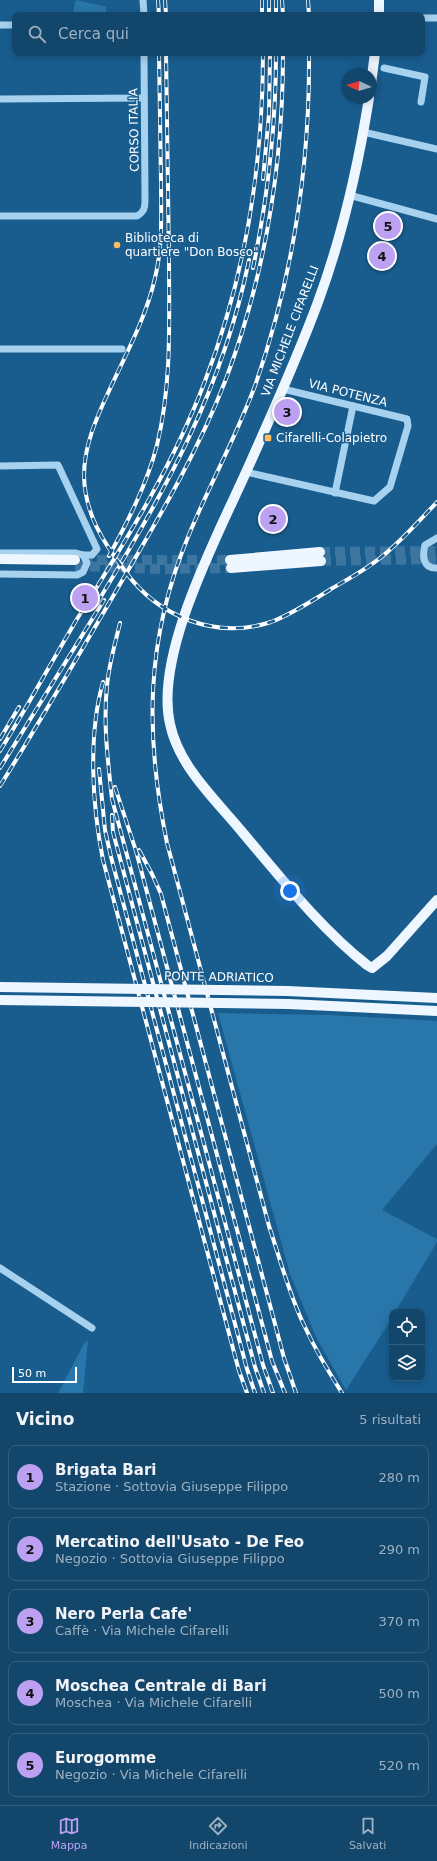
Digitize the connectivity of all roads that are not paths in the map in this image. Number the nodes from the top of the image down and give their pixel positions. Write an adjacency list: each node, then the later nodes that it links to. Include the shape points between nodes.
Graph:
1 (143, 0): 3 (street)
2 (379, 0): 4 (main road)
3 (144, 12)
4 (379, 12)
5 (425, 18): 6 (street)
6 (437, 18)
7 (0, 25): 8 (street)
8 (12, 25)
9 (144, 56): 13 (street, CORSO ITALIA)
10 (375, 56): 11 (main road)
11 (373, 68)
12 (384, 68): 15 (street, via 425,77)
13 (144, 98): 14 (street); 20 (street, CORSO ITALIA, via 145,207 142,213 137,216)
14 (0, 99)
15 (421, 102)
16 (368, 104): 17 (main road, VIA MICHELE CIFARELLI)
17 (363, 132): 18 (street); 19 (main road, VIA MICHELE CIFARELLI)
18 (437, 149)
19 (349, 195): 21 (street); 24 (main road, VIA MICHELE CIFARELLI, via 318,301)
20 (0, 216)
21 (437, 219)
22 (0, 349): 23 (street)
23 (122, 349)
24 (283, 389): 25 (street, VIA POTENZA); 27 (main road, VIA MICHELE CIFARELLI)
25 (353, 406): 28 (street); 28 (street, VIA POTENZA, via 407,419 408,426 390,486 374,501)
26 (0, 466): 33 (street, via 58,465 97,549 92,555)
27 (246, 472): 28 (street); 38 (main road, VIA MICHELE CIFARELLI, via 215,540 179,633 169,673 167,705 180,752 194,773 291,890 353,954 372,968 387,956)
28 (334, 494)
29 (437, 538): 36 (street, via 425,545 422,553 427,565)
30 (0, 553): 33 (street, via 76,553)
31 (320, 556): 34 (main road)
32 (0, 559): 33 (main road)
33 (77, 560): 35 (main road); 37 (street, via 87,563 86,569 77,575)
34 (231, 564)
35 (0, 566)
36 (437, 568)
37 (0, 574)
38 (437, 900)
39 (0, 987): 40 (main road, PONTE ADRIATICO, bridge, via 302,991)
40 (437, 998)
41 (0, 1000): 42 (main road, bridge, via 289,1004)
42 (437, 1011)
43 (0, 1268): 44 (street)
44 (92, 1328)

